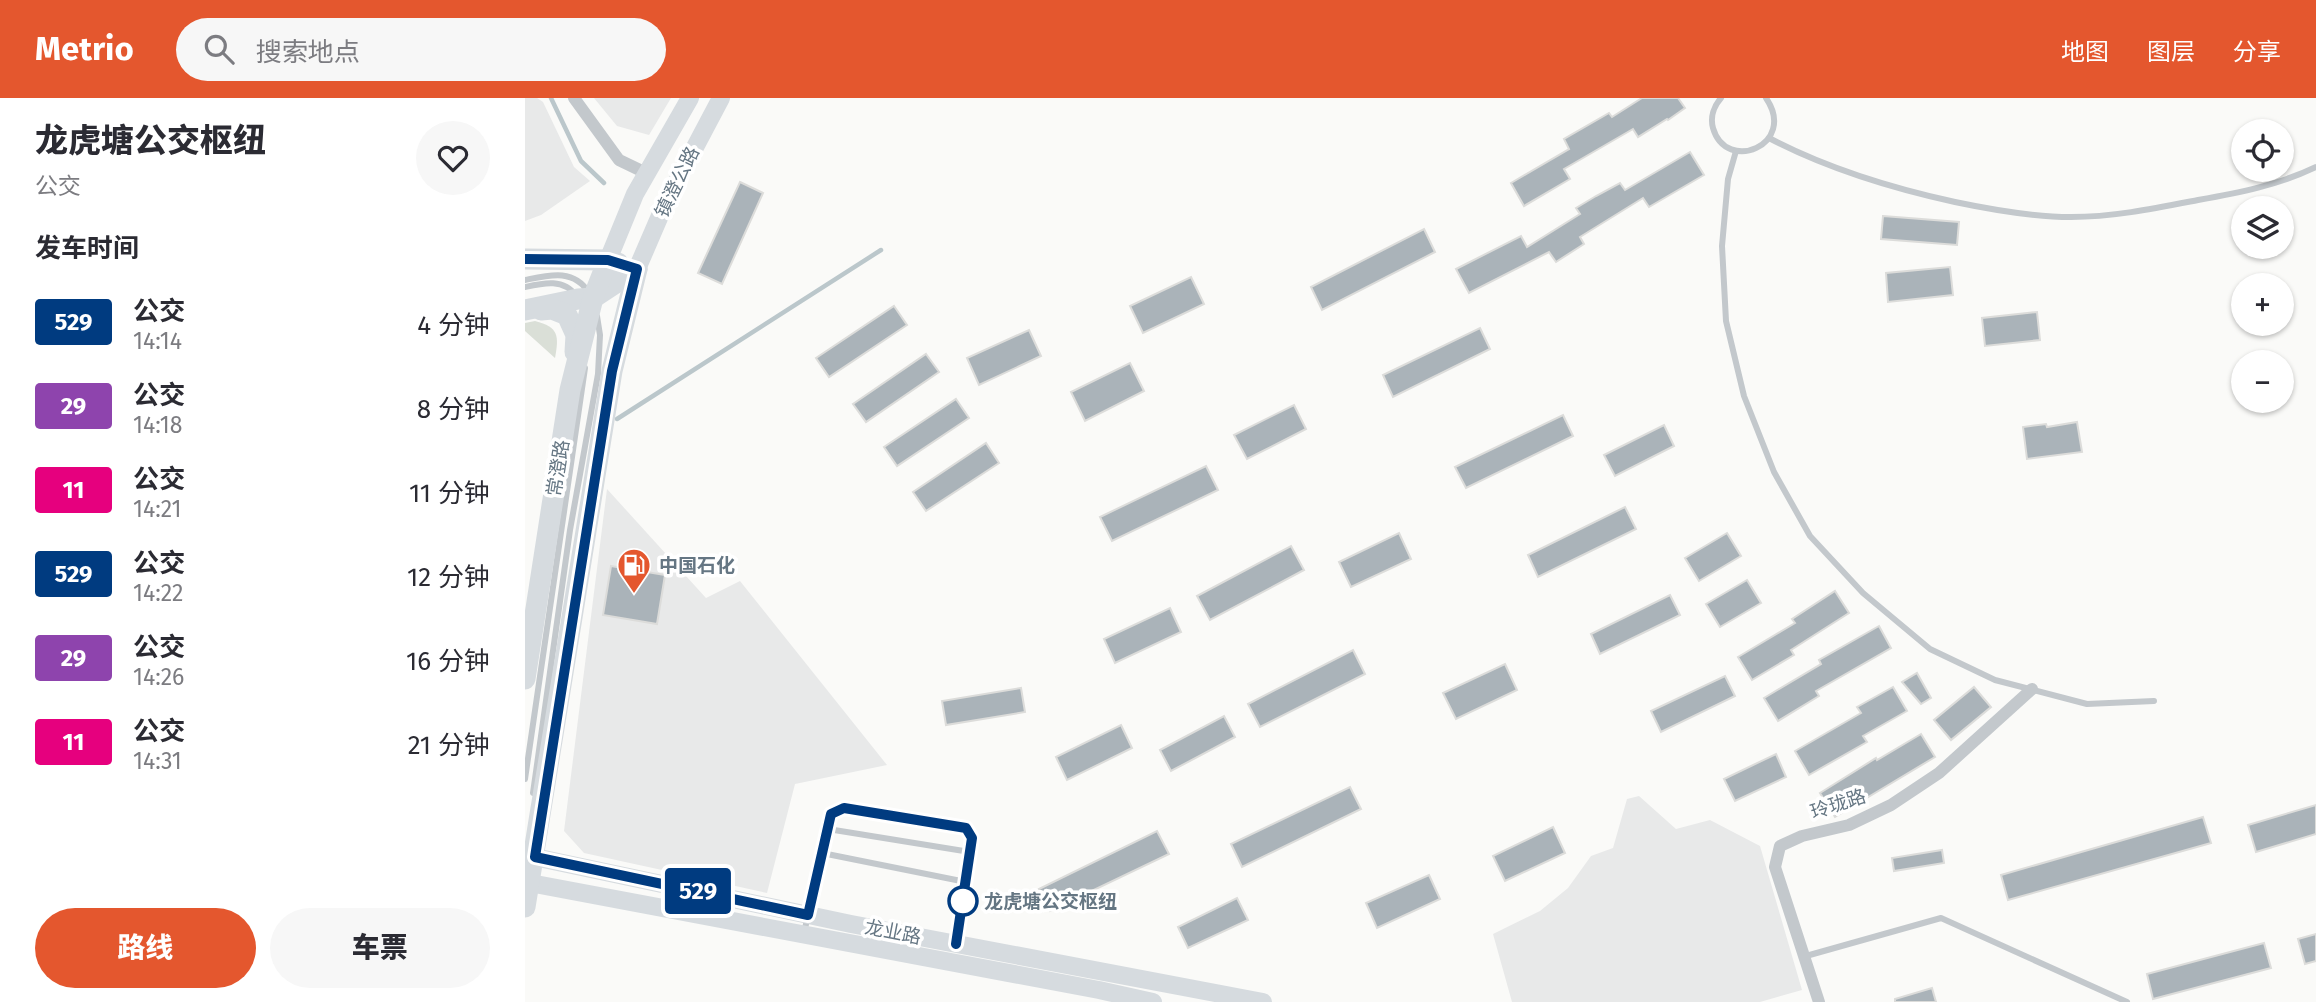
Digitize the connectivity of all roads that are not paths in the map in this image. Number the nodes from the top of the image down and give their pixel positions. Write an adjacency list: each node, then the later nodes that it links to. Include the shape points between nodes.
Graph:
1 (574, 98): 9 (street, via 619,160)
2 (690, 98): 9 (street, 镇澄公路)
3 (721, 98): 12 (street, 镇澄公路, via 665,204)
4 (1766, 98): 6 (lane, via 1775,121)
5 (1718, 99): 7 (lane, via 1712,113 1716,137)
6 (1769, 138): 7 (lane, via 1757,149); 8 (lane, via 1805,157 1905,191 2001,211 2072,217 2233,194)
7 (1737, 151): 20 (lane, via 1728,179 1722,246 1727,321 1744,396 1774,472 1810,536 1863,593 1930,649 1995,680)
8 (2316, 167)
9 (646, 173): 11 (street, 镇澄公路)
10 (525, 259): 11 (main road)
11 (608, 260): 12 (main road); 15 (main road, 常澄路)
12 (637, 269): 15 (main road); 27 (main road, 常澄路, via 612,371)
13 (525, 280): 15 (lane, via 552,275 575,278 583,283)
14 (525, 287): 15 (lane, via 559,284)
15 (585, 298): 16 (main road); 17 (main road, 常澄路); 23 (lane, via 600,335 598,374 570,530)
16 (525, 311): 18 (main road, via 552,309 567,315 576,335)
17 (585, 331): 18 (main road, 常澄路); 22 (lane, via 586,368)
18 (575, 365): 19 (main road, 常澄路)
19 (525, 679)
20 (2032, 689): 21 (lane, via 2087,704); 34 (street, 玲珑路, via 1939,773 1891,805 1849,825 1780,846 1775,867)
21 (2154, 701)
22 (525, 779)
23 (532, 798)
24 (828, 829): 25 (lane); 25 (lane, via 831,814 844,808 966,828 972,838); 26 (lane)
25 (970, 852): 29 (lane)
26 (822, 853): 29 (lane); 31 (lane)
27 (530, 856): 28 (main road, 常澄路); 31 (street, 龙业路)
28 (528, 882): 30 (main road, 常澄路); 32 (street, 龙业路)
29 (966, 882): 33 (lane)
30 (525, 907)
31 (808, 915): 32 (lane); 33 (street, 龙业路)
32 (803, 934): 35 (street, 龙业路)
33 (956, 944): 35 (lane); 36 (street, 龙业路)
34 (1806, 956): 40 (street, 玲珑路); 41 (lane, via 1941,918)
35 (953, 962): 37 (street, 龙业路)
36 (1104, 971): 37 (street); 39 (street, 龙业路)
37 (1098, 996): 38 (street, 龙业路)
38 (1153, 1002)
39 (1263, 1002)
40 (1819, 1002)
41 (2127, 1002)

